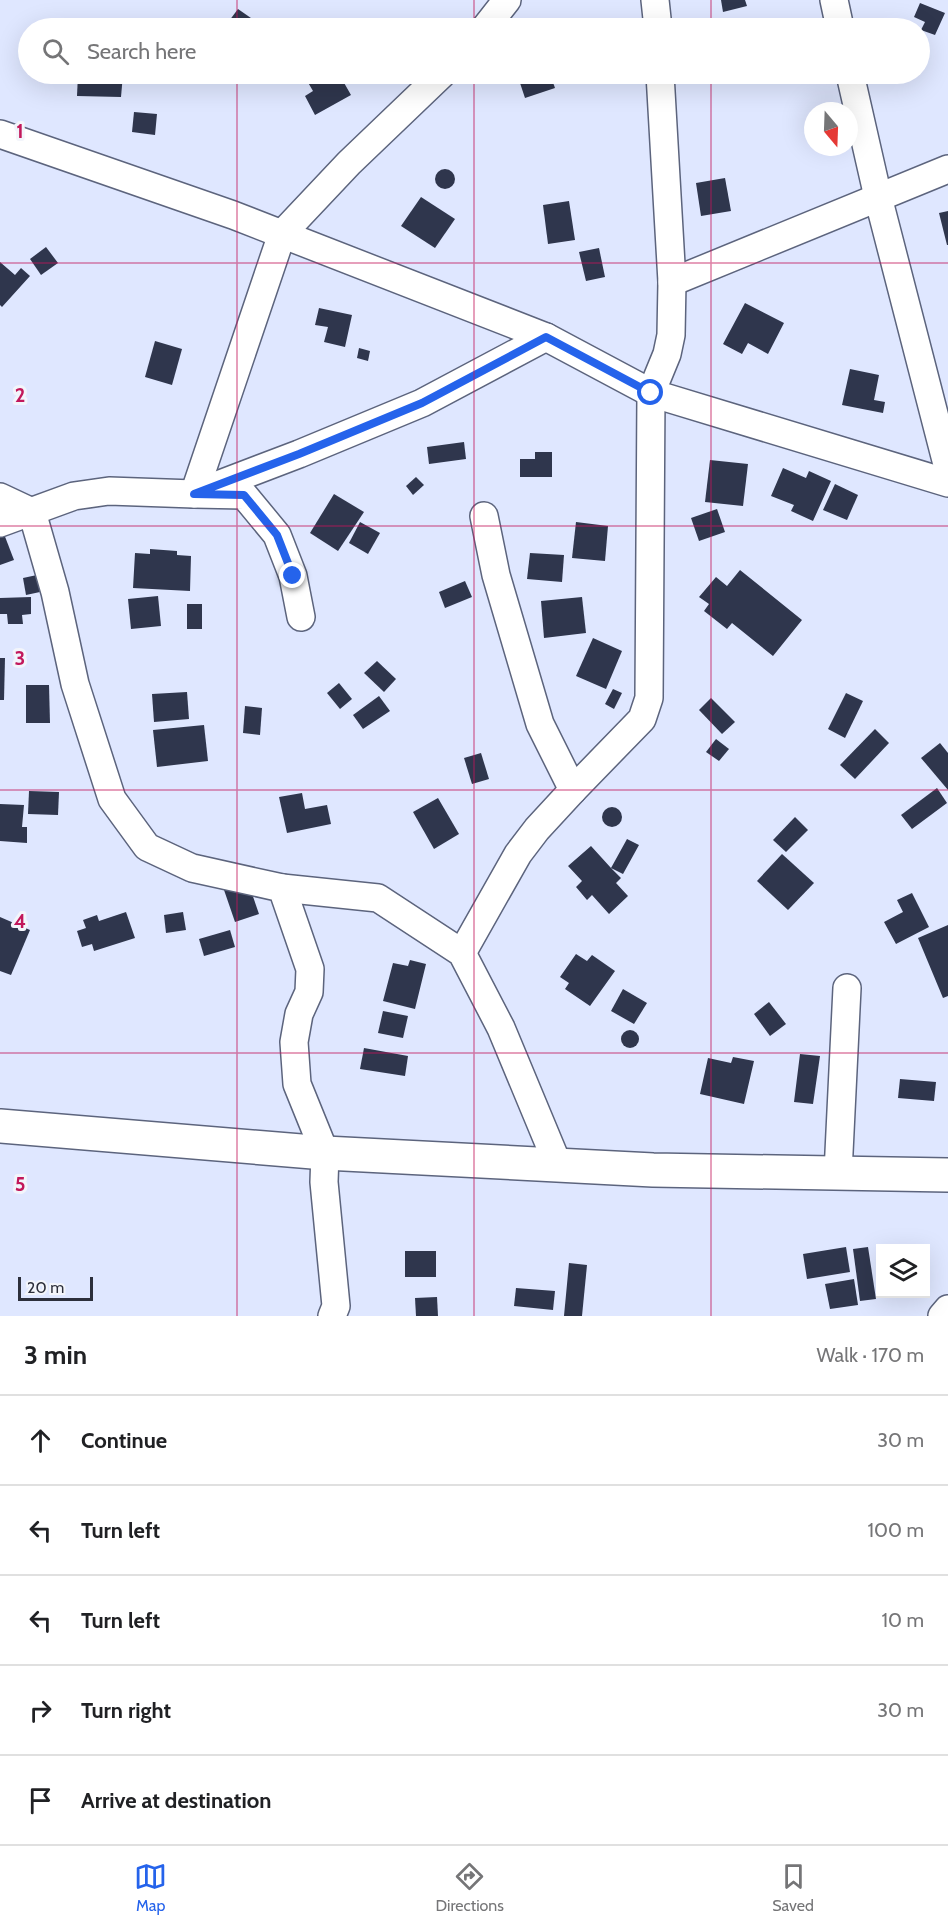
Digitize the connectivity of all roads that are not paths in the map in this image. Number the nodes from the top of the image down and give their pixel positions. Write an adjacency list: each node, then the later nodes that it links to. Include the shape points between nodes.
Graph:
1 (507, 0): 4 (street)
2 (655, 0): 5 (street)
3 (834, 0): 6 (street)
4 (493, 18)
5 (657, 18)
6 (838, 18)
7 (432, 84): 13 (street)
8 (661, 84): 14 (street)
9 (852, 84): 12 (street)
10 (0, 134): 13 (street)
11 (948, 169): 12 (street)
12 (878, 197): 14 (street); 17 (street)
13 (282, 234): 15 (street); 19 (street)
14 (672, 282): 16 (street, via 671,335)
15 (546, 337): 16 (street); 19 (street, via 422,403)
16 (651, 393): 18 (street); 25 (street, via 649,698 642,719)
17 (948, 468)
18 (948, 483)
19 (194, 494): 21 (street, via 109,491 74,496); 24 (street, via 244,495 277,535 293,576)
20 (0, 497): 21 (street)
21 (32, 512): 23 (street); 26 (street, via 75,684 112,799 147,847 192,868)
22 (484, 516): 25 (street, via 496,575 540,724)
23 (0, 523)
24 (301, 617)
25 (573, 790): 27 (street, via 518,854)
26 (282, 888): 27 (street, via 378,898); 30 (street, via 310,969 309,992 299,1014 294,1042 297,1084)
27 (462, 953): 31 (street, via 501,1028)
28 (847, 988): 32 (street)
29 (0, 1126): 30 (main road)
30 (325, 1153): 31 (main road); 35 (street, via 324,1182 336,1306)
31 (558, 1165): 32 (main road)
32 (838, 1173): 33 (main road)
33 (948, 1174)
34 (948, 1309): 36 (street)
35 (333, 1316)
36 (942, 1316)

